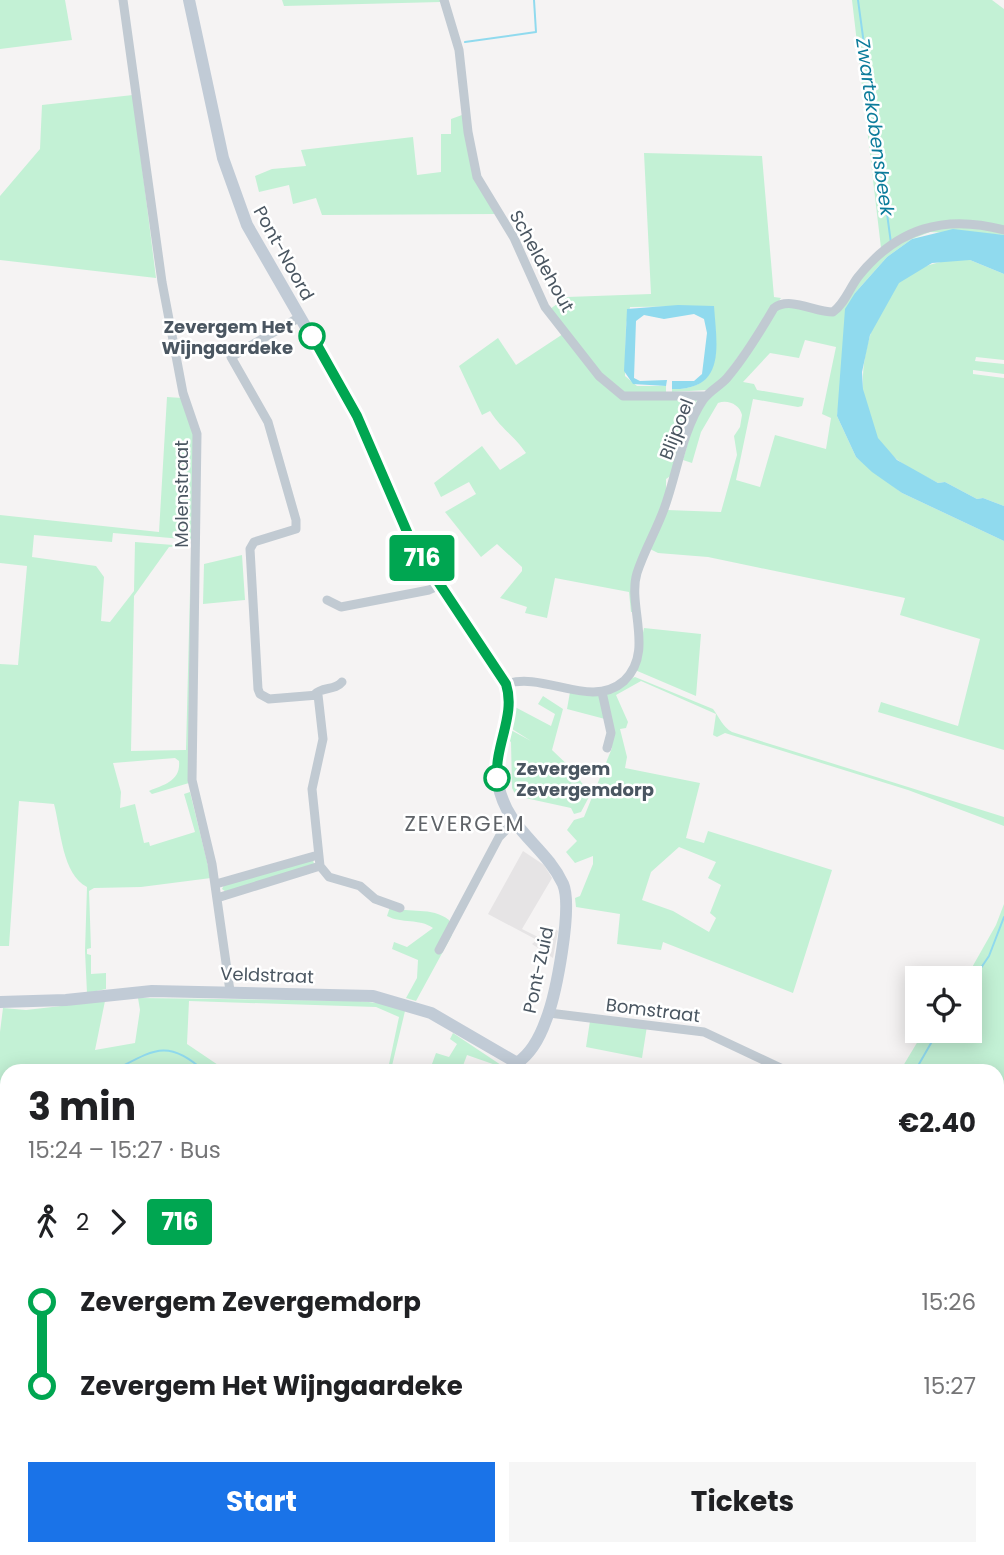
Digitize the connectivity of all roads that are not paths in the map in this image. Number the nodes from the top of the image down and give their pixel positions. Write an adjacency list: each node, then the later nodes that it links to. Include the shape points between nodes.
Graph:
1 (123, 0): 17 (street, Molenstraat, via 162,282 183,393 196,427 192,780)
2 (189, 0): 5 (street, Pont-Noord, via 233,193)
3 (444, 0): 6 (street, Scheldehout, via 461,57 477,177 514,238 545,307 617,394)
4 (1004, 230): 6 (street, Blijpoel, via 960,222 924,226 885,251 833,312 781,303 726,379)
5 (300, 317): 7 (street, Pont-Noord, via 357,416 411,541); 12 (street, via 232,357 268,422 296,520 296,529 254,542 250,548 258,690 269,699)
6 (706, 396): 11 (street, Blijpoel, via 691,421 664,510 636,578 640,628 635,661 624,680)
7 (440, 585): 8 (street, via 341,607); 10 (street, Pont-Noord)
8 (327, 600)
9 (342, 682): 12 (street)
10 (506, 684): 11 (street, via 529,680); 14 (street, via 509,711 497,770 501,796)
11 (603, 692): 13 (street, via 611,733)
12 (314, 695): 15 (street, via 318,695 323,739 312,789)
13 (607, 748)
14 (514, 822): 20 (street, via 499,837); 23 (street, Pont-Zuid, via 555,869 565,888 568,909)
15 (318, 855): 16 (street); 17 (street)
16 (320, 866): 18 (street); 19 (street, via 329,877 359,886 375,899)
17 (216, 884): 18 (street, Molenstraat)
18 (217, 898): 21 (street, Molenstraat)
19 (400, 908)
20 (439, 950)
21 (230, 991): 22 (street, Veldstraat, via 152,991); 24 (street, Veldstraat, via 373,996 402,1003 431,1013)
22 (0, 1002)
23 (549, 1013): 25 (street, Pont-Zuid, via 529,1055); 26 (street, Bomstraat, via 704,1032)
24 (511, 1064)
25 (519, 1064)
26 (773, 1064)

